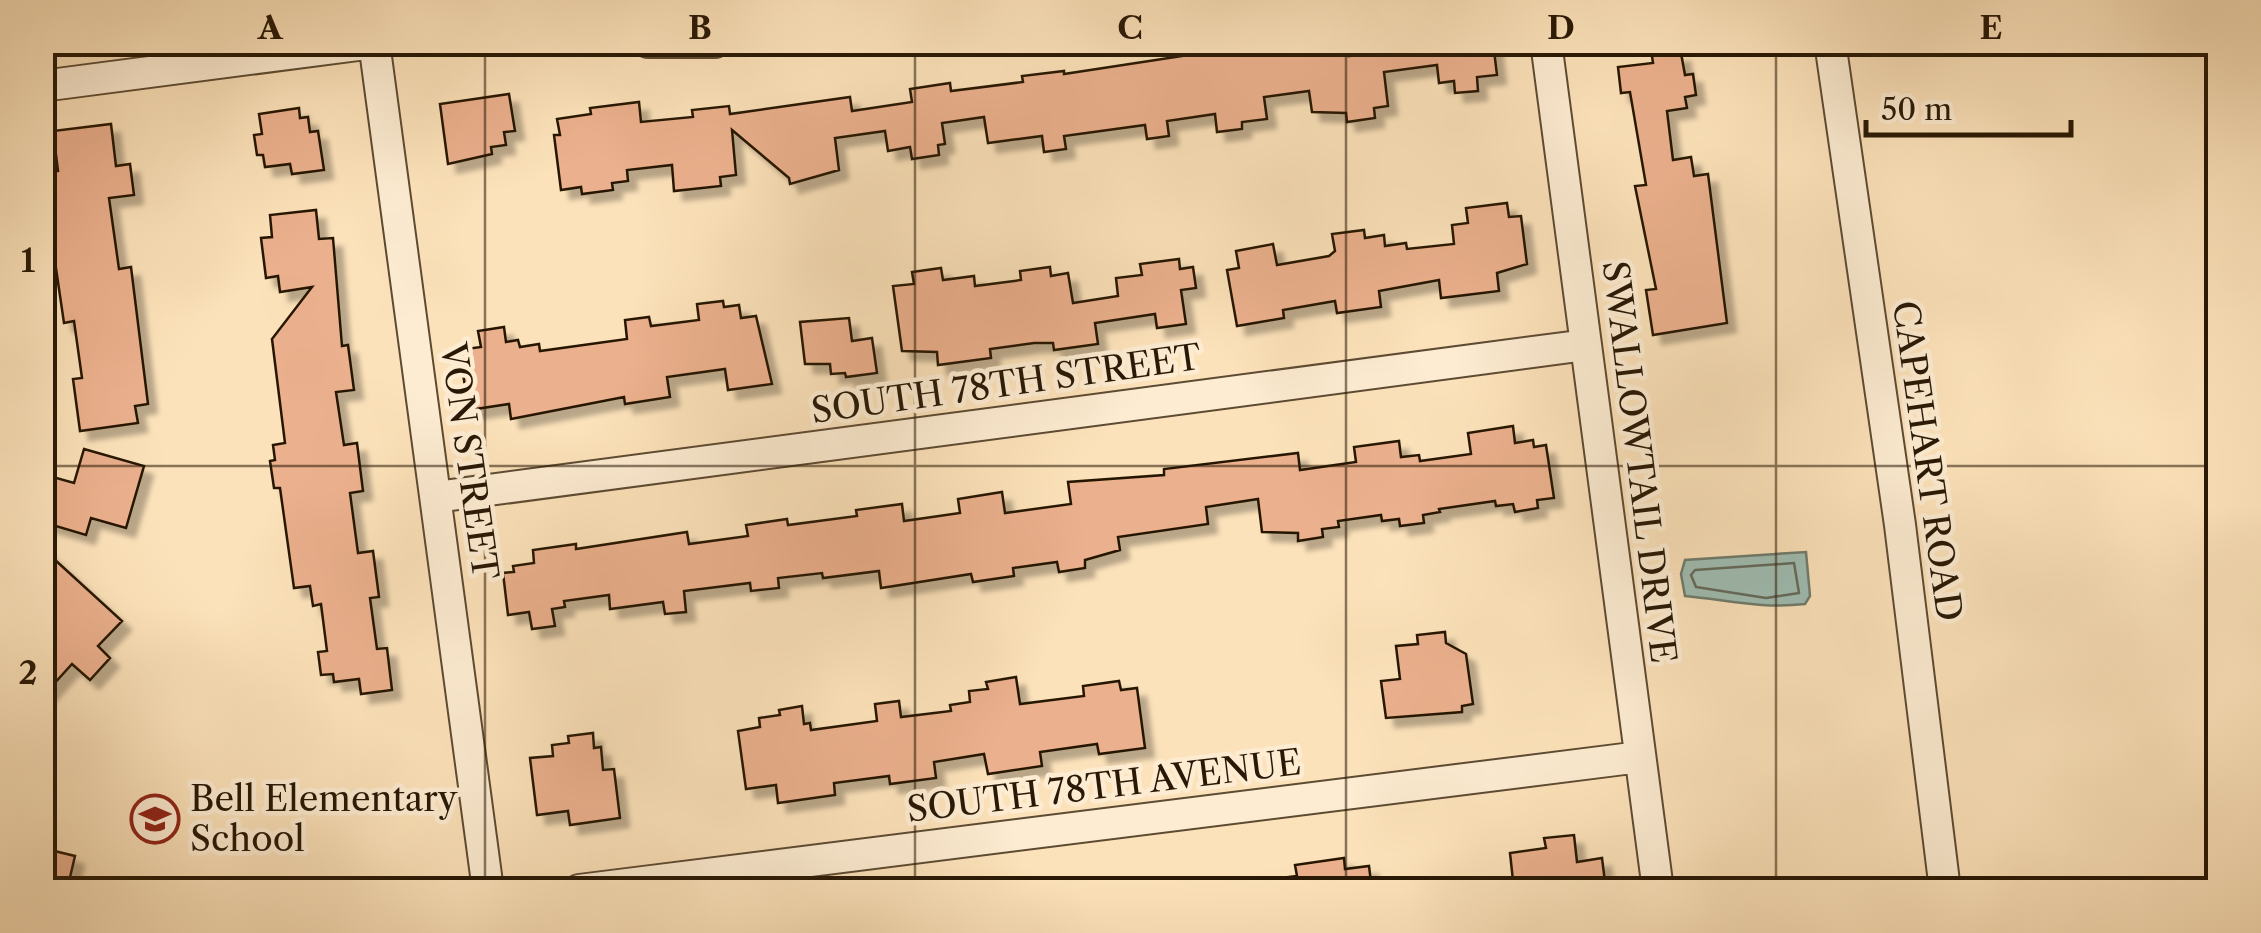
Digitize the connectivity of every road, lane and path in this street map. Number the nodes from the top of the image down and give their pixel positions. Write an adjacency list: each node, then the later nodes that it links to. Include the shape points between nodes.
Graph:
1 (648, 42): 2 (street)
2 (716, 42)
3 (1546, 42): 7 (street, SWALLOWTAIL DRIVE)
4 (1830, 42): 13 (street, CAPEHART ROAD)
5 (376, 43): 6 (street); 8 (street, VON STREET)
6 (42, 86)
7 (1586, 345): 8 (street, SOUTH 78TH STREET); 9 (street, SWALLOWTAIL DRIVE)
8 (436, 497): 10 (street, VON STREET)
9 (1640, 757): 11 (street, SOUTH 78TH AVENUE); 12 (street, SWALLOWTAIL DRIVE)
10 (488, 890)
11 (578, 890)
12 (1658, 890)
13 (1945, 890)

